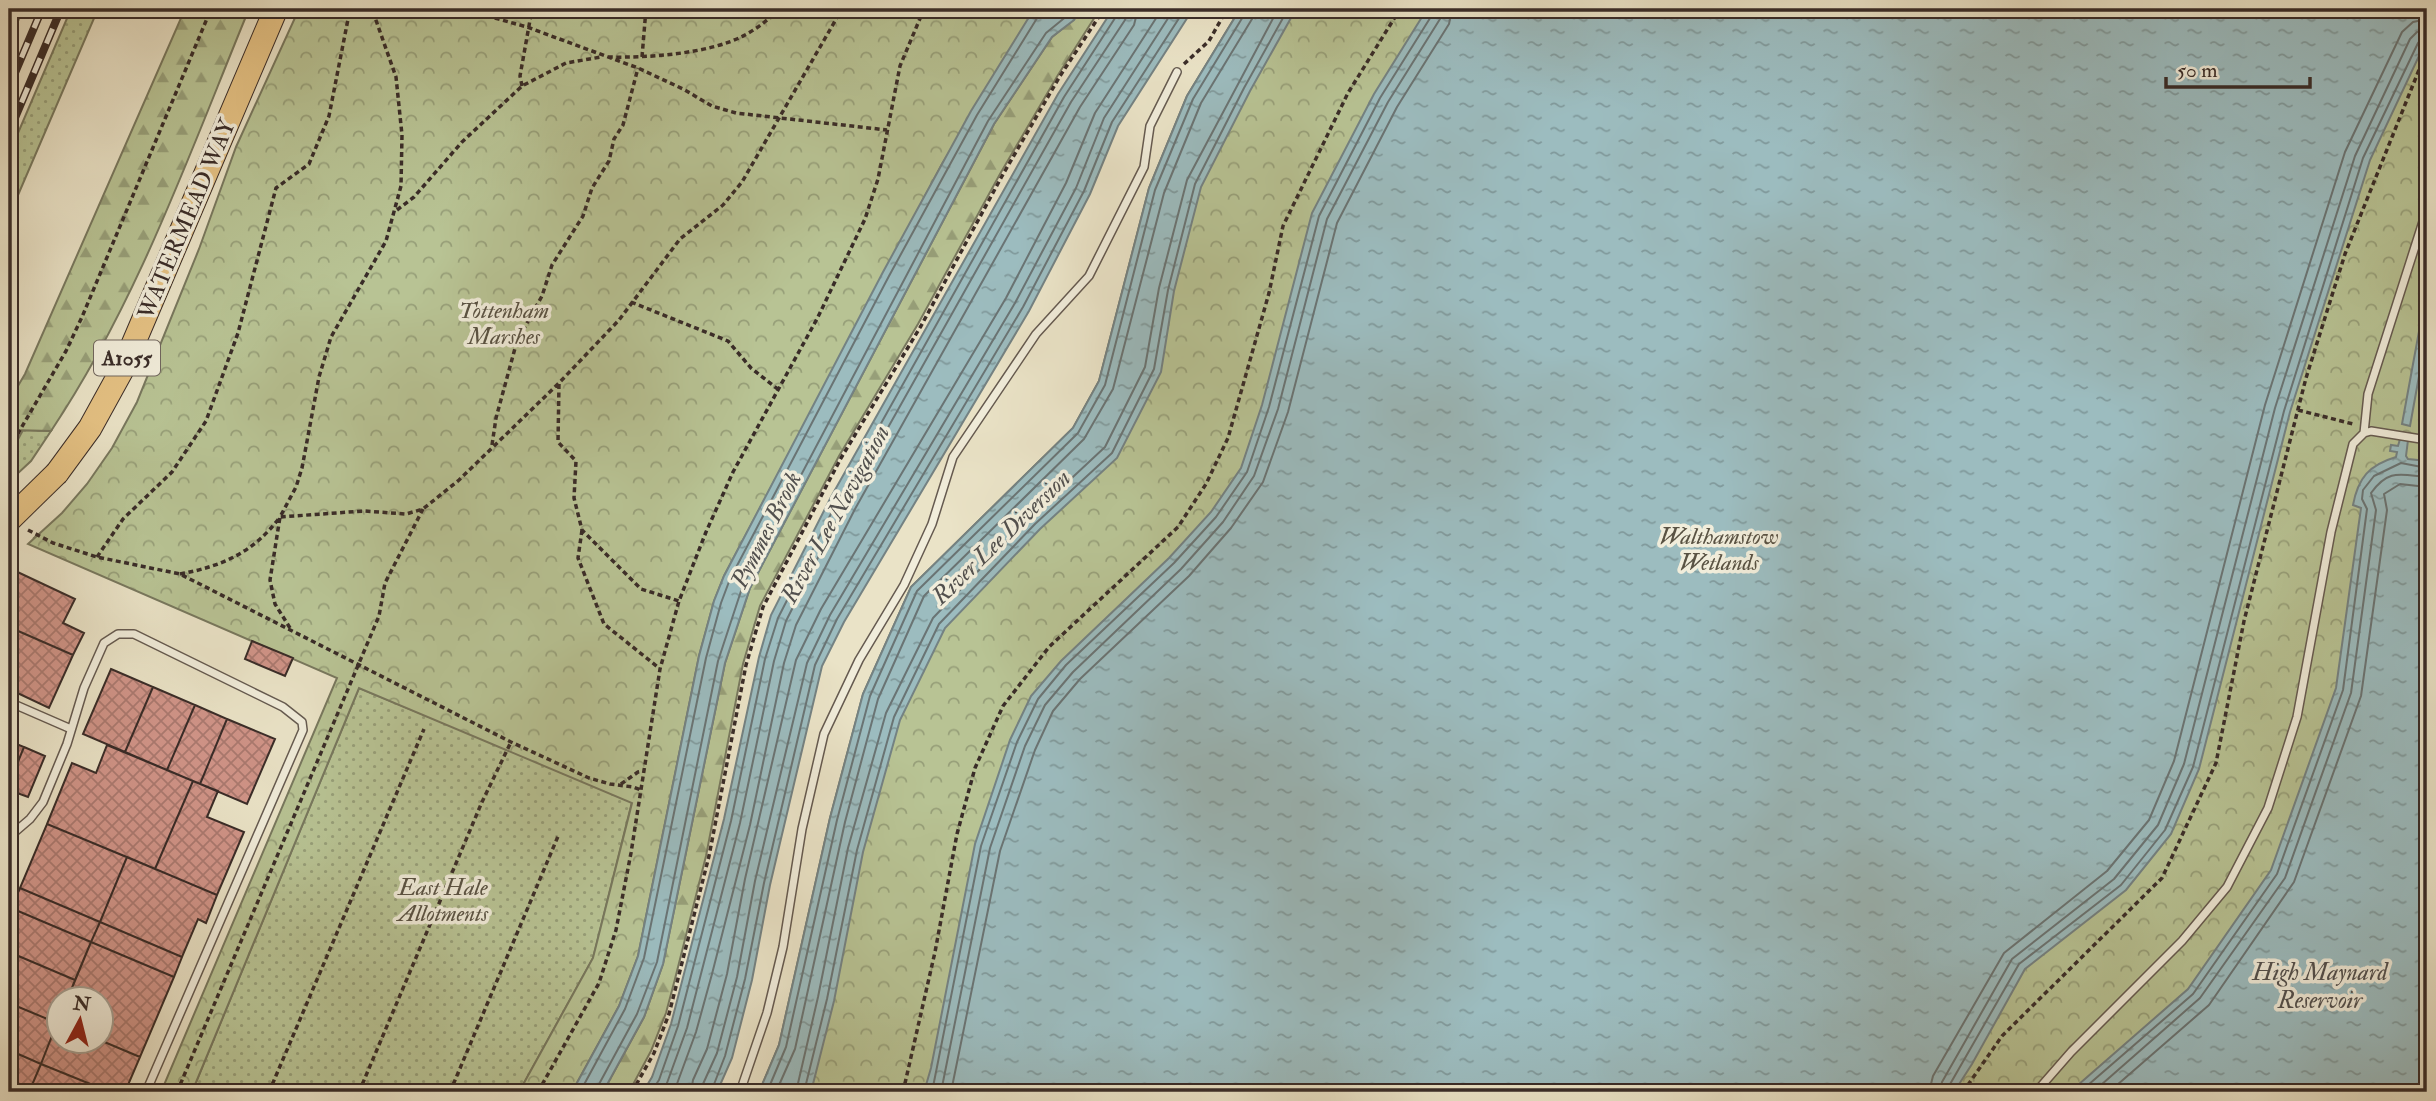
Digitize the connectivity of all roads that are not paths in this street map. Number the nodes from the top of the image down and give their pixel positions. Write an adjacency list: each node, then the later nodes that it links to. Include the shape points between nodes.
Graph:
1 (275, 9): 6 (main road, WATERMEAD WAY / A1055, bridge, via 123,368 90,429 57,472)
2 (1177, 72): 11 (lane, via 1150,126 1144,167 1089,276 1036,334 953,457 932,524 904,585 859,660 824,734 802,829 783,947)
3 (2427, 209): 4 (lane, via 2368,394)
4 (2364, 433): 5 (lane, via 2379,431); 12 (lane, via 2350,451 2297,717 2268,808 2227,887 2182,941)
5 (2427, 440)
6 (9, 520)
7 (9, 702): 8 (lane)
8 (71, 729): 9 (lane, via 43,802); 10 (lane, via 104,643 118,634 134,634 283,706 303,725)
9 (9, 837)
10 (146, 1092)
11 (740, 1092)
12 (2036, 1092)

